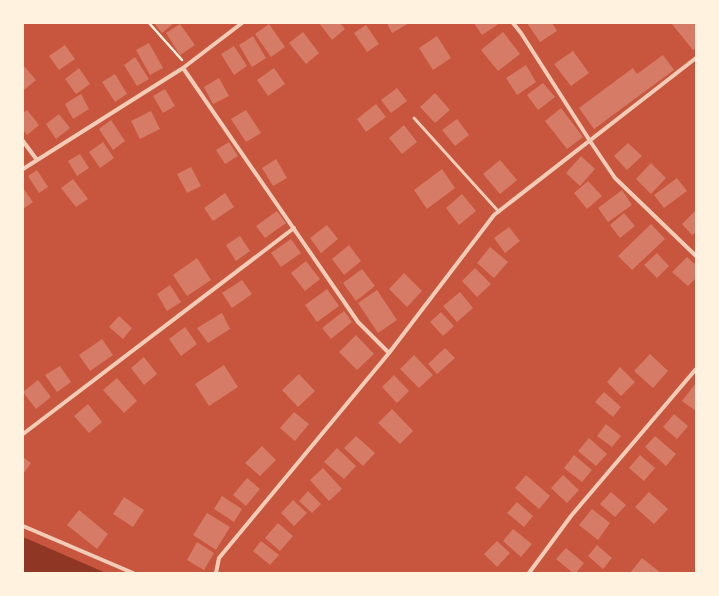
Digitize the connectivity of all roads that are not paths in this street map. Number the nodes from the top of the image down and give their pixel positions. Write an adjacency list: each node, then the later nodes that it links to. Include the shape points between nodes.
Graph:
1 (242, 23): 4 (street)
2 (513, 23): 7 (street)
3 (696, 58): 7 (street)
4 (185, 66): 8 (street); 11 (street)
5 (414, 118): 10 (lane)
6 (23, 141): 8 (street)
7 (590, 141): 10 (street); 12 (street, via 615,178)
8 (37, 160): 9 (street)
9 (23, 169)
10 (499, 212): 13 (street, via 494,215)
11 (294, 228): 13 (street, via 358,322); 15 (street)
12 (696, 256)
13 (389, 353): 18 (street, via 219,558)
14 (696, 369): 19 (street, via 571,516)
15 (23, 434)
16 (23, 526): 17 (street)
17 (133, 573)
18 (216, 573)
19 (529, 573)

